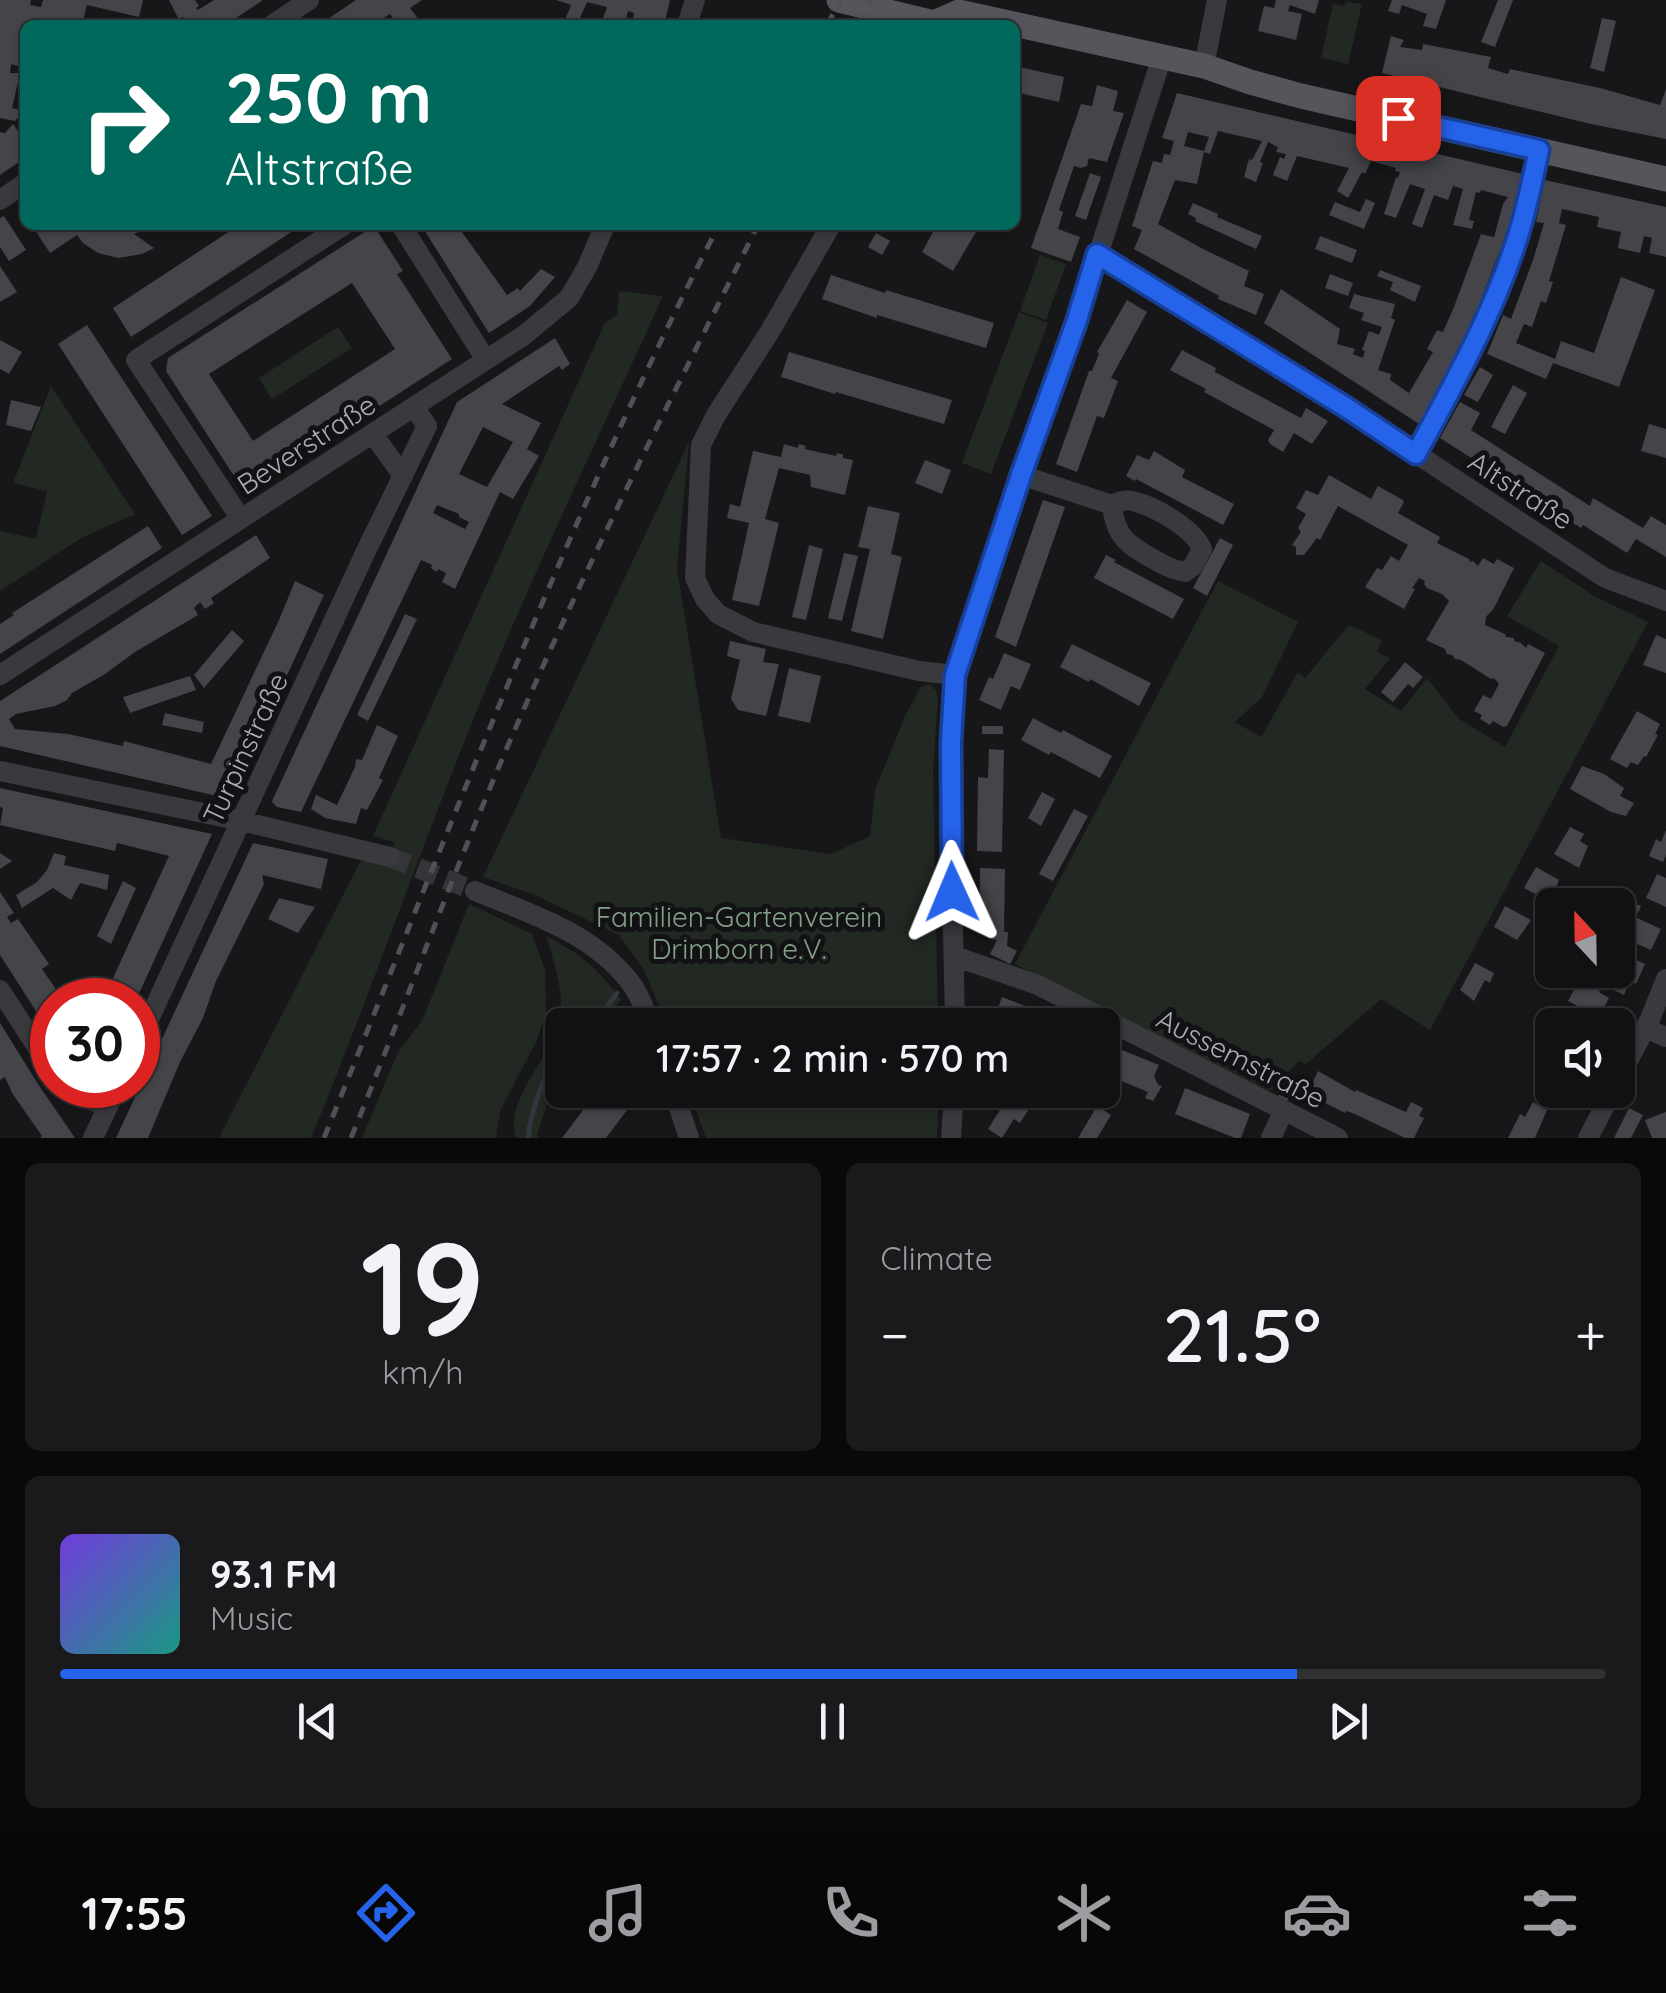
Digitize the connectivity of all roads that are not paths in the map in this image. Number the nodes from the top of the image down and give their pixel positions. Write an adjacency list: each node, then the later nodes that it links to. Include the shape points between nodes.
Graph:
1 (309, 0): 5 (street)
2 (840, 0): 6 (main road)
3 (1217, 0): 10 (street)
4 (954, 6): 7 (main road)
5 (279, 20)
6 (922, 20)
7 (1011, 20)
8 (1020, 22): 9 (main road)
9 (1162, 57): 10 (main road); 17 (street)
10 (1204, 66): 11 (main road, via 1301,96)
11 (1539, 150): 12 (main road); 21 (street, via 1496,296)
12 (1666, 179)
13 (336, 230): 25 (street, via 136,360)
14 (404, 230): 18 (street)
15 (603, 230): 18 (street, Beverstraße, via 569,298)
16 (828, 230): 28 (street, via 701,445 695,578 718,614 753,632)
17 (1097, 254): 21 (street, Altstraße); 22 (street)
18 (486, 360): 19 (street, Beverstraße)
19 (414, 407): 20 (street, Beverstraße); 23 (street, Turpinstraße, via 427,426)
20 (373, 434): 23 (street); 25 (street, Beverstraße)
21 (1416, 454): 26 (street, Altstraße, via 1605,578)
22 (1021, 475): 24 (street); 28 (street)
23 (403, 476): 30 (street, Turpinstraße)
24 (1112, 505)
25 (241, 519): 27 (street, Beverstraße)
26 (1666, 602)
27 (0, 675)
28 (955, 675): 33 (street)
29 (0, 771): 30 (street)
30 (242, 820): 31 (street); 36 (street, Turpinstraße)
31 (390, 857)
32 (474, 891): 37 (street, via 602,951 633,985)
33 (954, 956): 38 (street); 47 (street, Aussemstraße, via 1038,986)
34 (1666, 979): 39 (street)
35 (0, 990): 40 (street)
36 (160, 996)
37 (643, 1008)
38 (955, 1008)
39 (1645, 1028): 41 (street); 42 (street)
40 (30, 1036)
41 (1666, 1037)
42 (1635, 1047)
43 (107, 1108): 48 (street)
44 (679, 1108): 49 (street)
45 (953, 1108): 50 (street)
46 (1604, 1108): 53 (street)
47 (1284, 1110): 51 (street); 52 (street, Aussemstraße)
48 (93, 1138)
49 (689, 1138)
50 (951, 1138)
51 (1271, 1138)
52 (1338, 1138)
53 (1588, 1138)

